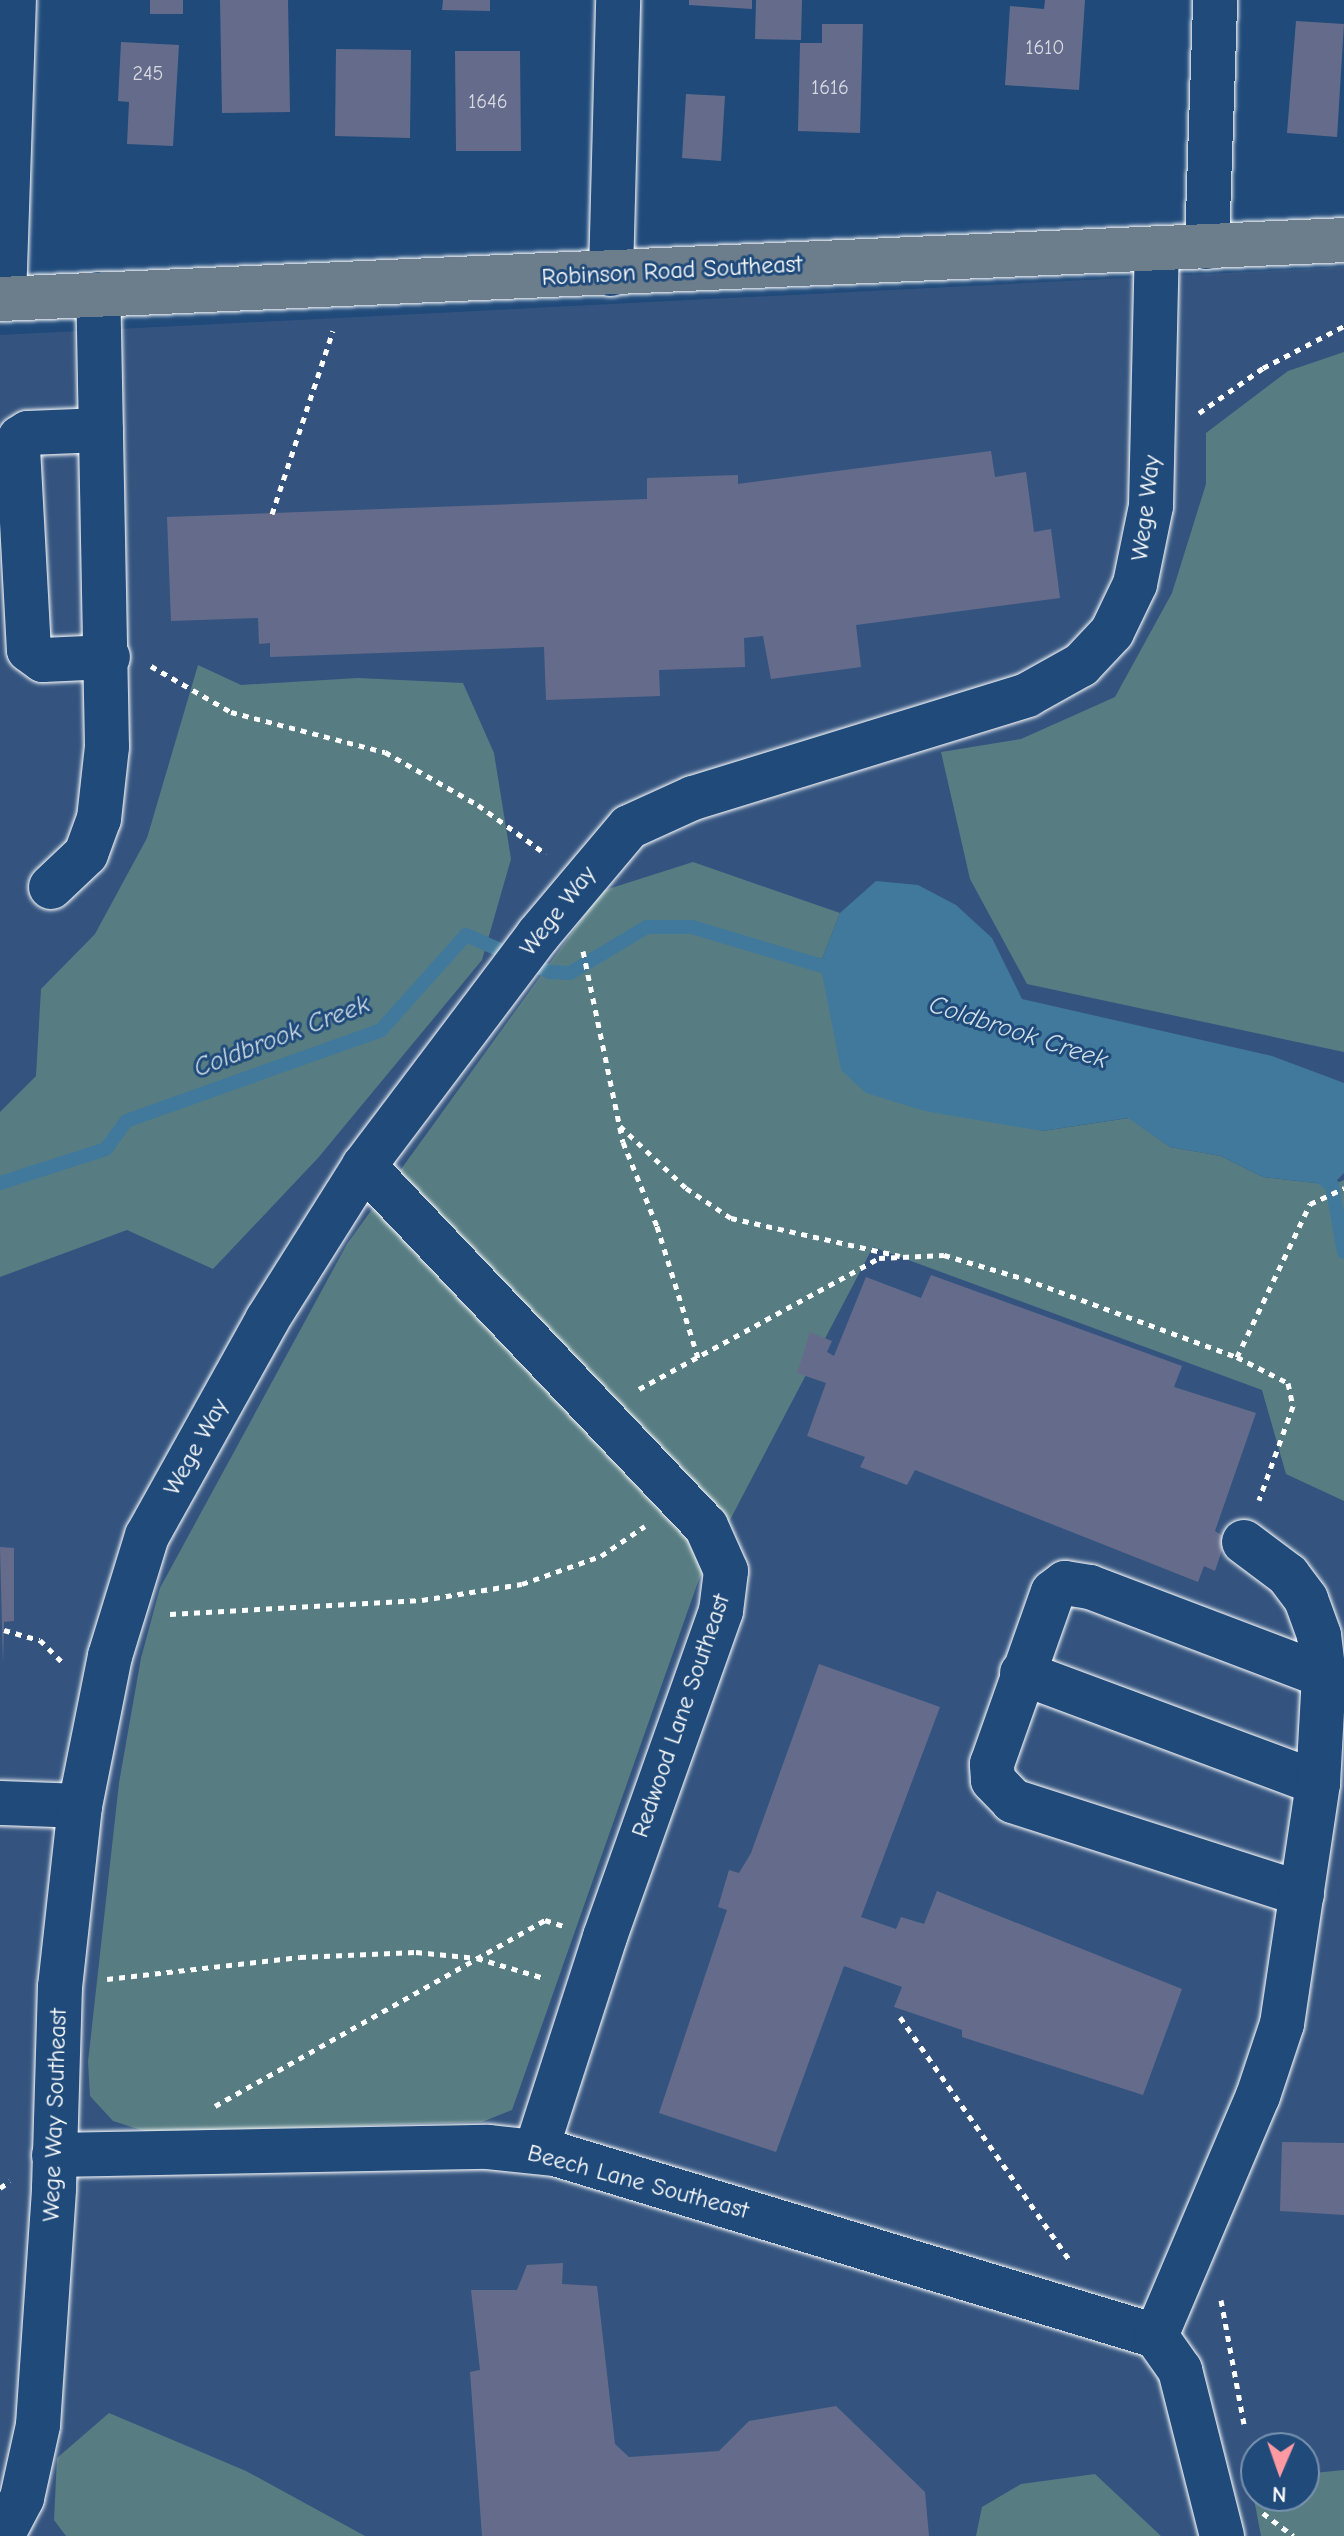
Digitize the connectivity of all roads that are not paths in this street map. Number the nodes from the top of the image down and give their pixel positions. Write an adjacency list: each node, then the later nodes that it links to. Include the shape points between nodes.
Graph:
1 (14, 0): 9 (street)
2 (618, 0): 7 (street)
3 (1215, 0): 5 (street)
4 (1344, 240): 5 (main road, Robinson Road Southeast)
5 (1207, 247): 6 (main road, Robinson Road Southeast)
6 (1157, 249): 7 (main road, Robinson Road Southeast); 13 (street, Wege Way, via 1148,531 1126,606 1098,651 1027,695 707,793 648,817 605,851 559,937 500,985)
7 (611, 274): 8 (main road, Robinson Road Southeast)
8 (98, 294): 9 (main road, Robinson Road Southeast); 10 (street)
9 (2, 299)
10 (101, 430): 11 (street); 11 (street, via 28,433 18,448 29,650 43,660)
11 (108, 657): 12 (street, via 99,819 86,854)
12 (51, 887)
13 (364, 1166): 19 (street, Wege Way, via 267,1320 160,1509 133,1569); 21 (street, Redwood Lane Southeast, via 682,1501 720,1550 726,1579 724,1601)
14 (1244, 1542): 16 (street, via 1288,1575 1306,1599 1319,1635)
15 (1022, 1673): 16 (street, via 1053,1592 1072,1582); 17 (street); 20 (street, via 994,1753 993,1780 1006,1795 1034,1809)
16 (1324, 1676): 17 (street)
17 (1318, 1783): 20 (street)
18 (0, 1803): 19 (street)
19 (80, 1806): 22 (street, Wege Way Southeast, via 60,1987)
20 (1302, 1894): 23 (street, via 1282,2024 1206,2224)
21 (536, 2151): 22 (street, Beech Lane Southeast, via 488,2147); 23 (street, Beech Lane Southeast)
22 (54, 2155): 24 (street, Wege Way Southeast)
23 (1156, 2336): 26 (street, via 1180,2370)
24 (19, 2429): 25 (street, Wege Way Southeast, via 22,2498)
25 (2, 2536)
26 (1222, 2536)

